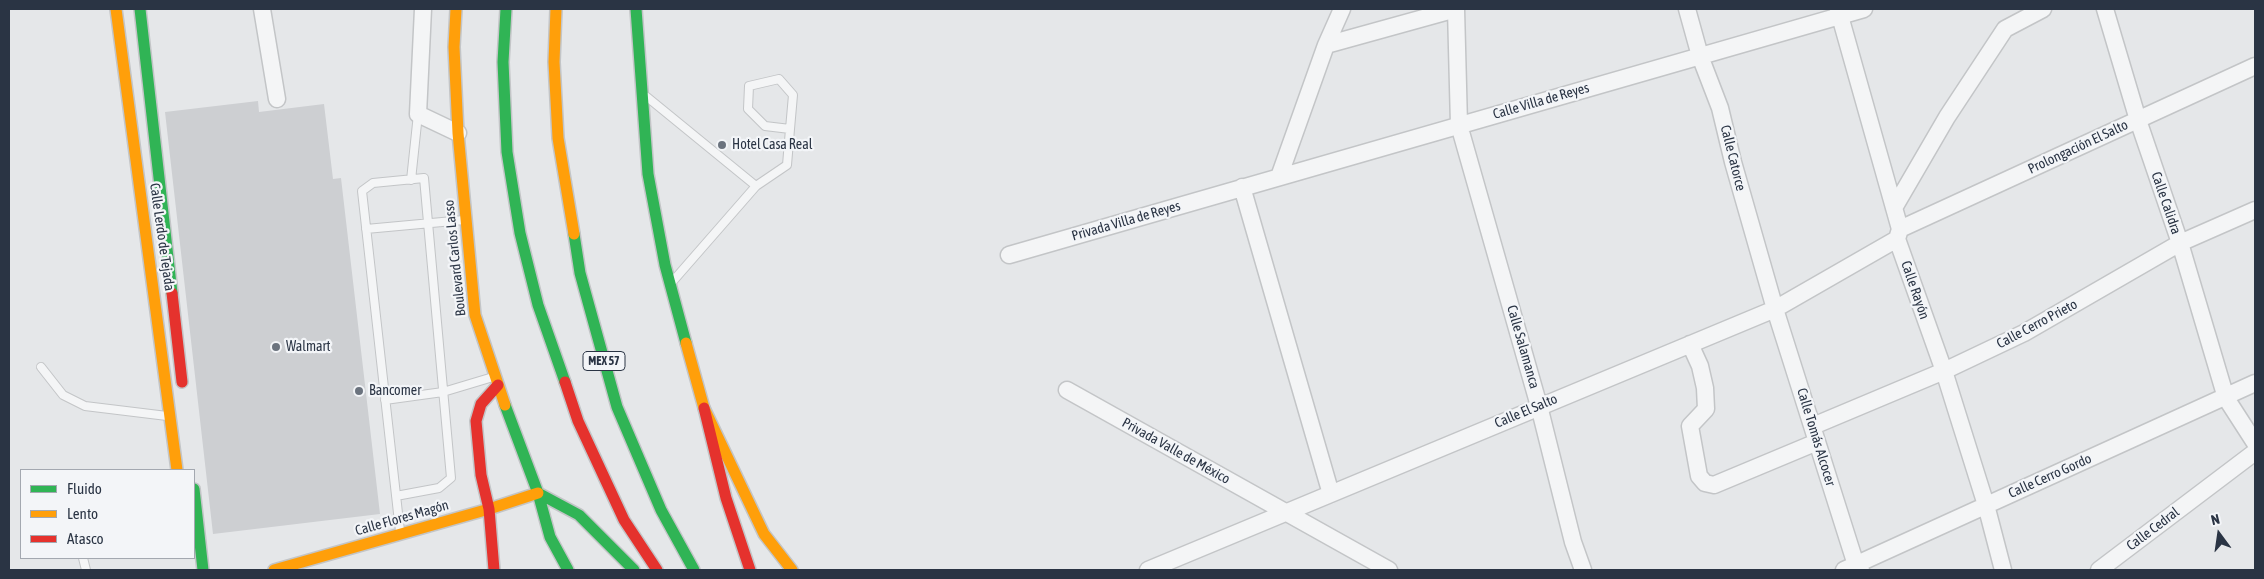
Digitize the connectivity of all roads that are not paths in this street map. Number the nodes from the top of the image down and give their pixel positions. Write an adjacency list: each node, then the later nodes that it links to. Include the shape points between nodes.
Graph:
1 (116, 9): 52 (main road, Calle Lerdo de Tejada)
2 (140, 9): 46 (main road, Calle Lerdo de Tejada)
3 (262, 9): 20 (street)
4 (423, 9): 21 (street)
5 (456, 9): 25 (main road, Boulevard Carlos Lasso, via 454,47)
6 (506, 9): 73 (main road, via 503,62 507,152 520,233 538,305 578,421 624,520)
7 (556, 9): 74 (main road, MEX 57, via 554,62 558,138 580,273 617,407 660,510)
8 (636, 9): 19 (main road)
9 (1342, 9): 16 (street)
10 (1456, 9): 16 (street); 23 (street, Calle Salamanca)
11 (1687, 9): 17 (street, Calle Catorce)
12 (1864, 9): 15 (street, Calle Villa de Reyes)
13 (2043, 9): 30 (street, via 2005,29 1947,117)
14 (2105, 9): 22 (street, Calle Calidra)
15 (1839, 12): 17 (street, Calle Villa de Reyes); 30 (street, Calle Rayón)
16 (1326, 45): 26 (street)
17 (1700, 56): 23 (street, Calle Villa de Reyes); 39 (street, Calle Catorce, via 1720,108)
18 (2255, 66): 22 (street, Prolongación El Salto)
19 (642, 92): 28 (lane); 38 (main road, via 648,174)
20 (276, 99)
21 (418, 114): 25 (street); 27 (lane)
22 (2138, 120): 35 (street, Prolongación El Salto); 36 (street, Calle Calidra)
23 (1459, 125): 26 (street, Calle Villa de Reyes); 50 (street, Calle Salamanca)
24 (790, 129): 24 (lane, via 793,95 779,79 749,86 748,109 765,126); 28 (lane, via 787,164)
25 (458, 133): 32 (main road, Boulevard Carlos Lasso)
26 (1279, 177): 29 (street, Calle Villa de Reyes)
27 (411, 180): 33 (lane, via 424,178); 34 (lane, via 373,183 362,191)
28 (756, 186): 38 (lane)
29 (1242, 187): 37 (street, Privada Villa de Reyes); 59 (street)
30 (1894, 208): 35 (street, Calle Rayón)
31 (2255, 210): 36 (street, Calle Cerro Prieto)
32 (466, 220): 33 (lane); 43 (main road, Boulevard Carlos Lasso, via 475,315)
33 (428, 223): 34 (lane); 47 (lane)
34 (366, 229): 49 (lane)
35 (1899, 234): 39 (street, Calle El Salto); 42 (street, Calle Rayón)
36 (2180, 243): 42 (street, Calle Cerro Prieto, via 2024,333); 48 (street, Calle Calidra)
37 (1009, 255)
38 (670, 284): 51 (main road)
39 (1775, 309): 40 (street, Calle El Salto); 53 (street, Calle Tomás Alcocer)
40 (1690, 344): 50 (street, Calle El Salto); 54 (street, via 1705,388 1706,409 1690,426 1699,476 1705,483 1714,486)
41 (41, 367): 52 (lane, via 63,395 85,406)
42 (1944, 371): 53 (street, Calle Cerro Prieto); 62 (street, Calle Rayón)
43 (496, 381): 47 (lane); 58 (main road, Boulevard Carlos Lasso); 63 (main road, via 481,404 476,421 481,475)
44 (2255, 383): 48 (street, Calle Cerro Gordo)
45 (1067, 390): 64 (street, Privada Valle de México)
46 (183, 392)
47 (443, 392): 49 (lane); 60 (lane, via 451,478 439,488)
48 (2226, 398): 55 (street, Calle Calidra); 62 (street, Calle Cerro Gordo)
49 (385, 400): 60 (lane)
50 (1539, 406): 59 (street, Calle El Salto); 79 (street, Calle Salamanca)
51 (704, 408): 75 (main road, via 726,498); 76 (main road, via 764,534)
52 (171, 416): 57 (main road, Calle Lerdo de Tejada)
53 (1813, 426): 54 (street, Calle Tomás Alcocer)
54 (1817, 442): 67 (street, Calle Tomás Alcocer)
55 (2255, 444)
56 (2255, 452): 81 (street, Calle Cedral)
57 (177, 469)
58 (538, 493): 63 (main road, Calle Flores Magón); 71 (main road, Boulevard Carlos Lasso, via 550,537); 72 (main road, via 579,515)
59 (1331, 494): 64 (street, Calle El Salto)
60 (396, 496): 65 (lane)
61 (195, 498): 68 (main road)
62 (1986, 505): 67 (street, Calle Cerro Gordo); 80 (street, Calle Rayón)
63 (489, 510): 65 (main road, Calle Flores Magón); 70 (main road)
64 (1285, 512): 77 (street, Calle El Salto); 78 (street, Privada Valle de México)
65 (400, 534): 66 (main road, Calle Flores Magón)
66 (296, 567): 69 (main road, Calle Flores Magón)
67 (1854, 568)
68 (203, 570)
69 (274, 570)
70 (494, 570)
71 (568, 570)
72 (634, 570)
73 (656, 570)
74 (694, 570)
75 (750, 570)
76 (792, 570)
77 (1148, 570)
78 (1389, 570)
79 (1583, 570)
80 (2002, 570)
81 (2099, 570)

